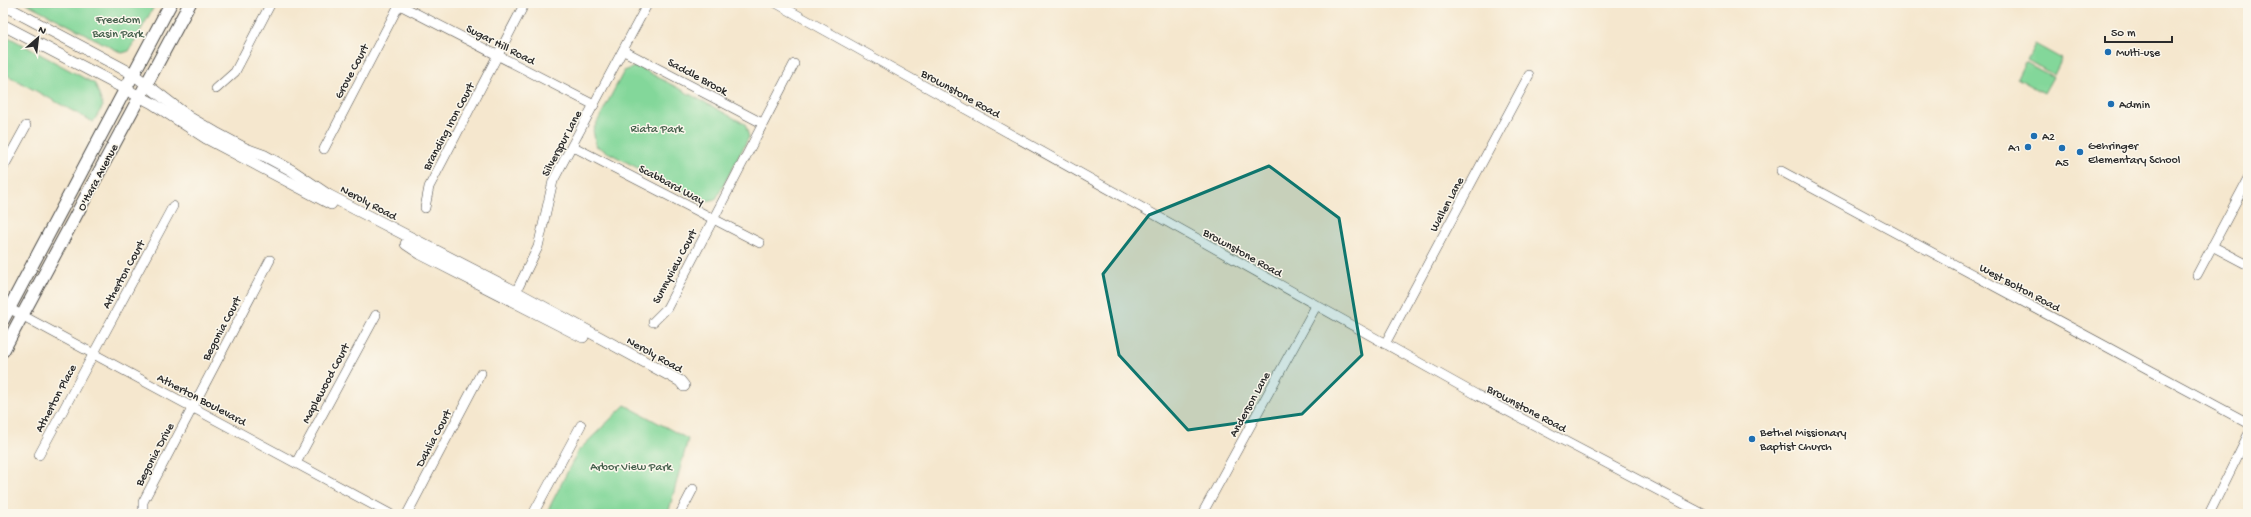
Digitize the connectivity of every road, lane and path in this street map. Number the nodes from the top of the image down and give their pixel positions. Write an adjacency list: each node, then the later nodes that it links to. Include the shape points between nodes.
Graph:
1 (171, 3): 13 (main road, O'Hara Avenue)
2 (190, 3): 15 (main road, O'Hara Avenue)
3 (271, 3): 16 (street, via 235,72)
4 (525, 3): 11 (street, Branding Iron Court)
5 (648, 3): 10 (street, Silverspur Lane)
6 (776, 3): 36 (street, Brownstone Road)
7 (398, 4): 11 (street, Sugar Hill Road); 23 (street, Grove Court)
8 (3, 5): 13 (street, Neroly Road)
9 (3, 25): 17 (street, Neroly Road)
10 (624, 51): 19 (street, Silverspur Lane); 20 (street, Saddle Brook)
11 (498, 57): 19 (street, Sugar Hill Road); 28 (street, Branding Iron Court, via 428,188)
12 (794, 64): 20 (street, Sunnyview Court)
13 (133, 74): 15 (street, Neroly Road); 17 (main road, O'Hara Avenue)
14 (1529, 75): 42 (street, Wallen Lane)
15 (147, 85): 18 (main road, O'Hara Avenue); 35 (street, Neroly Road, via 190,118 216,133 291,170 328,195)
16 (216, 89)
17 (125, 90): 18 (street, Neroly Road); 37 (main road, O'Hara Avenue)
18 (141, 98): 35 (street, Neroly Road, via 206,138); 39 (main road, O'Hara Avenue)
19 (594, 105): 22 (street, Silverspur Lane)
20 (762, 123): 29 (street, Sunnyview Court)
21 (26, 126): 24 (street)
22 (572, 146): 29 (street, Scabbard Way); 35 (street, Silverspur Lane, via 553,181 538,247)
23 (324, 149)
24 (3, 168)
25 (1781, 171): 47 (street, West Bolton Road)
26 (2248, 179): 31 (street)
27 (173, 206): 44 (street, Atherton Court)
28 (425, 208)
29 (713, 219): 30 (street, Scabbard Way); 41 (street, Sunnyview Court, via 667,308)
30 (760, 243)
31 (2212, 246): 33 (street); 34 (street)
32 (270, 260): 46 (street, Begonia Court)
33 (2248, 265)
34 (2197, 275)
35 (514, 296): 35 (street, Neroly Road, via 676,386 684,386 680,381)
36 (1316, 306): 42 (street, Brownstone Road); 58 (street, Anderson Lane)
37 (6, 307): 39 (street, Atherton Boulevard); 40 (main road, O'Hara Avenue)
38 (376, 315): 51 (street, Maplewood Court)
39 (22, 316): 43 (main road, O'Hara Avenue); 44 (street, Atherton Boulevard)
40 (3, 320)
41 (653, 322)
42 (1385, 344): 59 (street, Brownstone Road)
43 (3, 351)
44 (93, 354): 46 (street, Atherton Boulevard); 50 (street, Atherton Place)
45 (481, 373): 55 (street, Dahlia Court)
46 (193, 408): 51 (street, Atherton Boulevard); 53 (street, Begonia Drive, via 143,502)
47 (2248, 423)
48 (581, 425): 56 (street)
49 (2248, 435): 60 (street)
50 (39, 455)
51 (296, 463): 54 (street, Atherton Boulevard)
52 (693, 489): 57 (street)
53 (143, 514)
54 (390, 514)
55 (407, 514)
56 (534, 514)
57 (680, 514)
58 (1202, 514)
59 (1703, 514)
60 (2209, 514)

